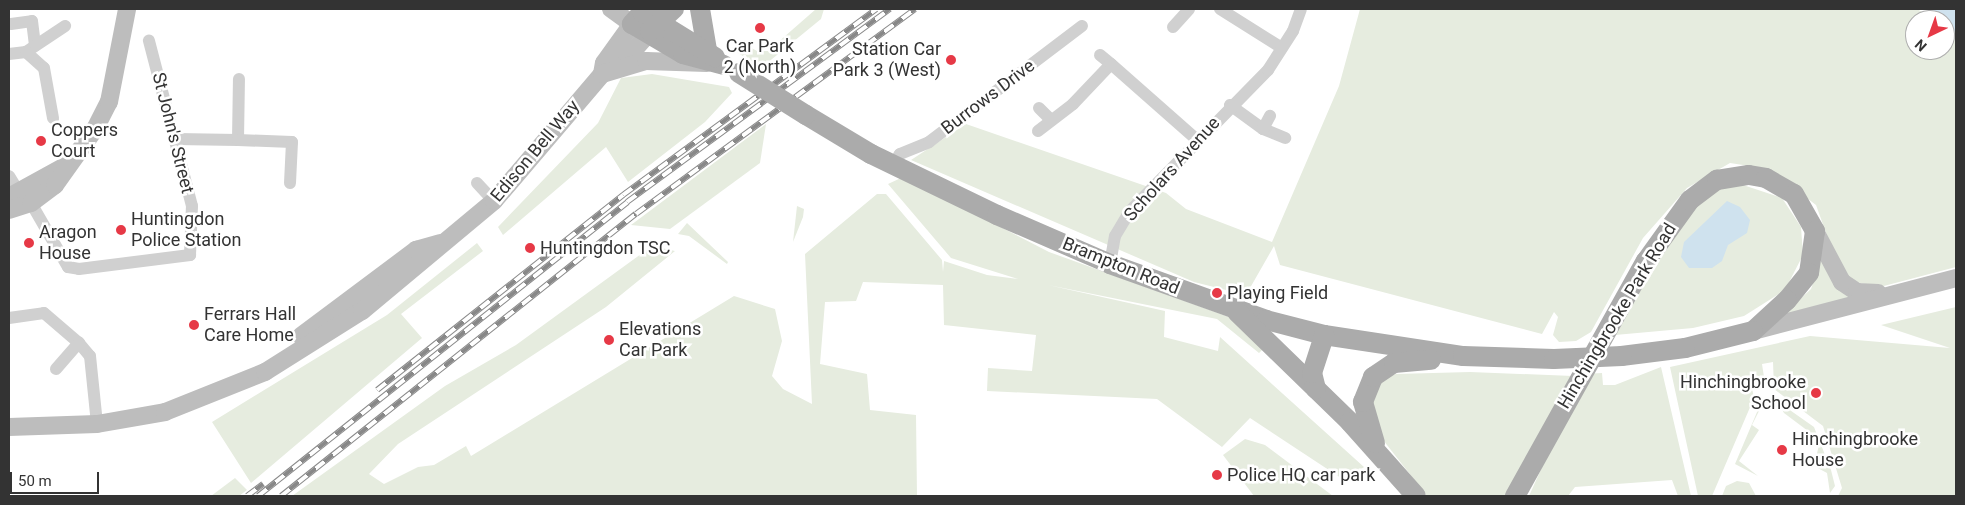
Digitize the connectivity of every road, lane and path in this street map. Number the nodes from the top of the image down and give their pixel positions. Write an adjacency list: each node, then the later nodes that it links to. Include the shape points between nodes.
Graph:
1 (127, 9): 34 (main road, via 108,102)
2 (611, 9): 8 (main road, Brampton Road)
3 (674, 9): 8 (main road)
4 (700, 9): 18 (main road, via 701,35)
5 (1189, 9): 12 (street)
6 (1220, 9): 14 (street)
7 (1301, 9): 14 (street, Scholars Avenue)
8 (644, 18): 18 (main road, Brampton Road); 20 (main road); 21 (main road, Edison Bell Way, via 604,63)
9 (11, 24): 15 (street, via 32,21)
10 (65, 26): 15 (street)
11 (1082, 26): 35 (street, Burrows Drive, via 929,142 900,154)
12 (1173, 27)
13 (149, 41): 31 (street, St John's Street)
14 (1282, 48): 23 (street, Scholars Avenue, via 1268,70)
15 (30, 49): 16 (street); 26 (street, via 44,68)
16 (9, 54)
17 (1100, 55): 19 (street)
18 (720, 63): 20 (main road, via 646,61); 35 (main road, Brampton Road, bridge)
19 (1111, 64): 27 (street, via 1073,104); 32 (street)
20 (620, 66): 21 (main road, Edison Bell Way)
21 (602, 74): 39 (main road, Edison Bell Way)
22 (239, 79): 33 (street)
23 (1230, 104): 28 (street, Scholars Avenue); 32 (street, Scholars Avenue)
24 (1040, 108): 27 (street)
25 (1270, 116): 28 (street)
26 (53, 118)
27 (1050, 119): 29 (street)
28 (1262, 129): 30 (street, Scholars Avenue)
29 (1038, 131)
30 (1284, 138)
31 (176, 139): 33 (street); 40 (street, St John's Street, via 192,206 190,255 78,269 68,267)
32 (1196, 139): 43 (street, Scholars Avenue, via 1130,211 1116,236)
33 (238, 140): 36 (street, via 292,142)
34 (70, 164): 38 (main road); 40 (main road, via 55,185)
35 (893, 165): 43 (main road, Brampton Road)
36 (290, 183)
37 (477, 183): 39 (street)
38 (10, 186)
39 (494, 201): 54 (main road, Edison Bell Way, via 376,290 242,383 164,412)
40 (31, 203): 41 (main road)
41 (9, 210)
42 (1816, 231): 45 (main road, via 1842,282 1857,292); 48 (main road, via 1812,263 1800,288); 58 (main road, Hinchingbrooke Park Road, via 1794,194 1766,178 1732,176 1696,194 1646,261)
43 (1110, 264): 46 (main road, Brampton Road)
44 (1956, 278): 45 (main road)
45 (1897, 292): 48 (main road)
46 (1233, 309): 49 (main road, Brampton Road); 53 (main road)
47 (9, 318): 50 (street, via 44,313)
48 (1754, 331): 51 (main road, Brampton Road, bridge, via 1685,348 1622,356 1554,359)
49 (1324, 335): 51 (main road, Brampton Road); 53 (main road, via 1312,373)
50 (79, 342): 52 (street); 54 (street, via 90,356)
51 (1463, 356): 56 (main road, via 1394,363 1372,377 1363,402)
52 (56, 369)
53 (1316, 389): 56 (main road)
54 (97, 424): 55 (main road, Edison Bell Way)
55 (9, 427)
56 (1378, 452): 57 (main road)
57 (1416, 496)
58 (1516, 496)

